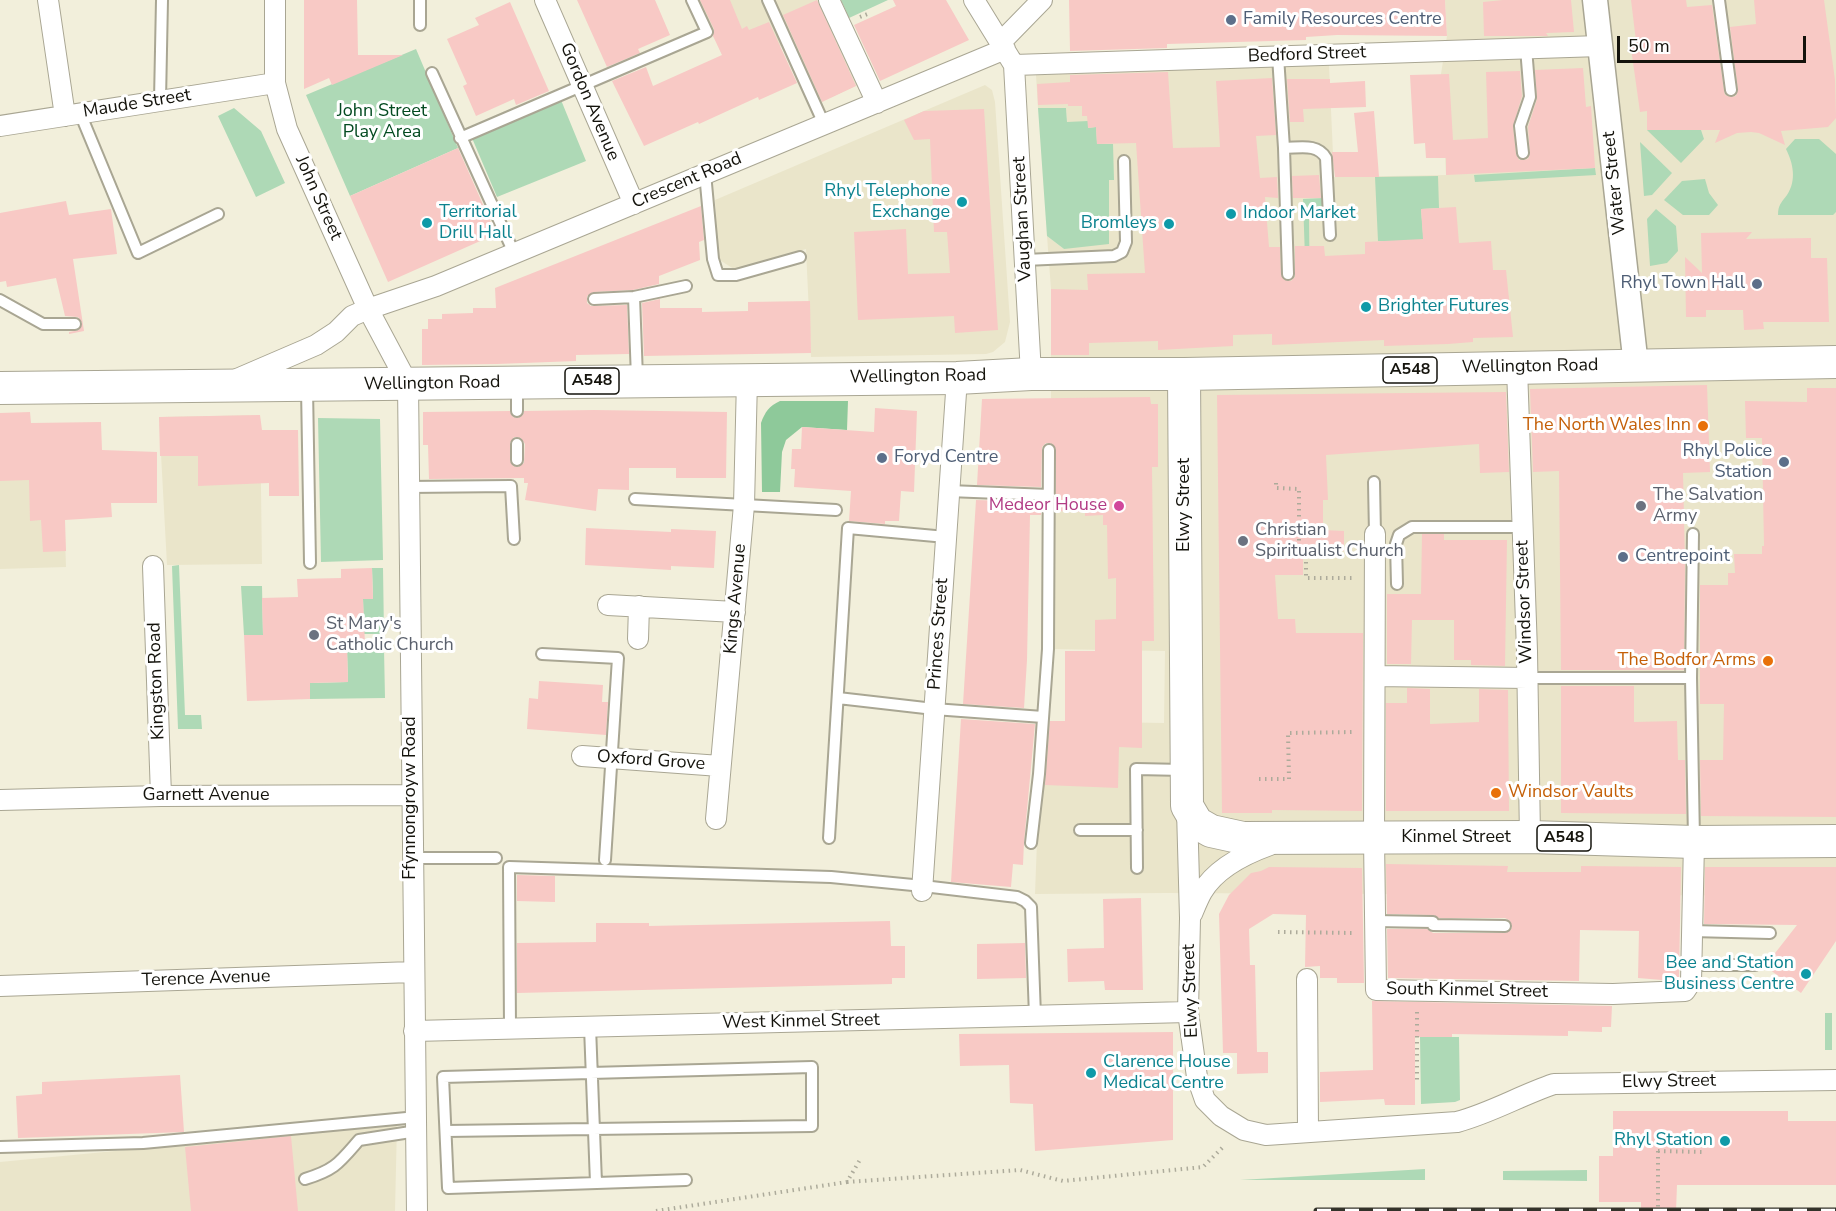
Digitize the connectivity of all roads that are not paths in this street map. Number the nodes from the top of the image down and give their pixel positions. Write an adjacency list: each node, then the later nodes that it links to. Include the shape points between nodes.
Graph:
1 (48, 0): 24 (street)
2 (162, 0): 22 (lane)
3 (275, 0): 19 (street, John Street)
4 (420, 0): 13 (lane)
5 (545, 0): 20 (street, Gordon Avenue)
6 (692, 0): 20 (lane, via 707,33)
7 (768, 0): 25 (lane)
8 (829, 0): 23 (street)
9 (974, 0): 16 (street)
10 (1042, 0): 16 (street, Crescent Road)
11 (1595, 0): 14 (street, Water Street)
12 (1719, 0): 21 (lane)
13 (420, 25)
14 (1600, 46): 15 (street, Bedford Street); 46 (street, Water Street)
15 (1526, 48): 17 (street, Bedford Street); 29 (lane, via 1530,97 1520,126)
16 (1006, 52): 17 (street, Bedford Street); 23 (street, Crescent Road); 37 (street, Vaughan Street)
17 (1278, 56): 28 (lane)
18 (432, 73): 27 (lane)
19 (275, 83): 22 (street, Maude Street); 43 (street, John Street, via 287,129)
20 (582, 85): 27 (lane); 32 (street, Gordon Avenue)
21 (1731, 90)
22 (160, 100): 24 (street, Maude Street)
23 (877, 102): 25 (street, Crescent Road)
24 (72, 114): 26 (street, Maude Street); 33 (lane, via 138,253)
25 (824, 124): 31 (street, Crescent Road)
26 (0, 126)
27 (460, 138): 35 (lane)
28 (1284, 148): 34 (lane, via 1315,148 1326,158); 38 (lane)
29 (1523, 153)
30 (1124, 161): 37 (lane, via 1126,242 1122,252 1114,256)
31 (705, 173): 32 (street, Crescent Road); 36 (lane, via 718,275 736,275)
32 (634, 204): 35 (street, Crescent Road)
33 (218, 214)
34 (1330, 235)
35 (514, 253): 43 (street, Crescent Road)
36 (800, 257)
37 (1025, 260): 48 (street, Vaughan Street)
38 (1288, 274)
39 (686, 286): 40 (lane)
40 (634, 297): 41 (lane); 52 (lane)
41 (594, 299)
42 (0, 300): 44 (lane, via 43,324)
43 (368, 309): 53 (street, John Street); 55 (street, Crescent Road, via 352,316 316,345)
44 (75, 324)
45 (1836, 362): 46 (main road, Wellington Road / A548)
46 (1636, 366): 47 (main road, Wellington Road / A548)
47 (1517, 368): 49 (main road, Wellington Road / A548); 67 (street, Windsor Street)
48 (1031, 374): 49 (main road, Wellington Road / A548); 50 (main road, Wellington Road / A548)
49 (1184, 374): 89 (main road, Elwy Street)
50 (957, 378): 51 (main road, Wellington Road / A548); 62 (street, Princes Street)
51 (747, 379): 52 (main road, Wellington Road / A548); 65 (street, Kings Avenue)
52 (637, 381): 53 (main road, Wellington Road / A548, via 517,397)
53 (408, 384): 54 (main road, Wellington Road / A548); 61 (street, Ffynnongroyw Road)
54 (307, 385): 55 (main road, Wellington Road / A548); 72 (lane)
55 (224, 386): 56 (main road, Wellington Road / A548)
56 (0, 388)
57 (517, 444): 59 (lane)
58 (1048, 450): 63 (lane)
59 (517, 460)
60 (1374, 482): 68 (lane)
61 (408, 487): 71 (lane, via 512,486); 90 (street, Ffynnongroyw Road)
62 (949, 491): 63 (lane); 70 (street, Princes Street)
63 (1049, 495): 85 (lane)
64 (635, 499): 65 (lane)
65 (744, 505): 66 (lane); 77 (street, Kings Avenue)
66 (836, 510)
67 (1523, 527): 74 (lane, via 1412,527 1399,534 1396,544); 81 (street, Windsor Street)
68 (1375, 534): 80 (street, South Kinmel Street)
69 (1693, 534): 82 (lane)
70 (946, 537): 83 (lane, via 848,528); 84 (street, Princes Street)
71 (514, 538)
72 (310, 563)
73 (153, 566): 91 (street, Kingston Road)
74 (1397, 584)
75 (608, 605): 76 (street)
76 (639, 606): 77 (street); 78 (street)
77 (735, 612): 88 (street, Kings Avenue)
78 (638, 639)
79 (542, 654): 87 (lane, via 618,658)
80 (1375, 676): 81 (street); 100 (street, South Kinmel Street)
81 (1528, 678): 82 (lane); 98 (street, Windsor Street)
82 (1691, 678): 102 (lane)
83 (838, 698): 84 (lane); 99 (lane)
84 (934, 709): 85 (lane); 108 (street, Princes Street)
85 (1043, 717): 103 (lane)
86 (582, 756): 87 (street, Oxford Grove)
87 (611, 758): 88 (street, Oxford Grove); 106 (lane)
88 (720, 766): 94 (street, Kings Avenue)
89 (1187, 770): 93 (main road, Elwy Street); 96 (lane, via 1136,769)
90 (411, 795): 91 (street, Garnett Avenue); 104 (street, Ffynnongroyw Road)
91 (161, 796): 92 (street, Garnett Avenue)
92 (0, 800)
93 (1187, 806): 97 (main road, Kinmel Street / A548, via 1197,823 1211,831 1243,838); 109 (street, Elwy Street)
94 (716, 819)
95 (1080, 830): 96 (lane)
96 (1137, 830): 107 (lane)
97 (1293, 837): 100 (main road, Kinmel Street / A548); 109 (street, Kinmel Street / A548, via 1250,852 1221,870 1202,891)
98 (1530, 837): 100 (main road, Kinmel Street / A548); 102 (main road, Kinmel Street / A548)
99 (829, 838)
100 (1374, 838): 111 (street, South Kinmel Street)
101 (1836, 841): 102 (main road, Kinmel Street / A548)
102 (1694, 842): 112 (street, South Kinmel Street)
103 (1031, 843)
104 (412, 858): 105 (lane); 116 (street, Ffynnongroyw Road)
105 (496, 858)
106 (605, 860)
107 (1137, 868)
108 (923, 888): 120 (lane, via 1025,901 1031,908); 122 (lane, via 831,878 509,867)
109 (1190, 918): 119 (street, Elwy Street)
110 (1505, 926): 111 (lane, via 1432,925 1433,922)
111 (1375, 927): 114 (street, South Kinmel Street, via 1376,990 1682,992 1690,986)
112 (1692, 931): 113 (lane); 114 (street, South Kinmel Street)
113 (1770, 933)
114 (1691, 965): 115 (lane)
115 (1755, 965)
116 (413, 972): 118 (street, Terence Avenue); 123 (street, Ffynnongroyw Road)
117 (1307, 979): 129 (street, via 1317,1015)
118 (0, 986)
119 (1188, 1012): 120 (street, West Kinmel Street); 129 (street, Elwy Street, via 1197,1077 1205,1100 1221,1116 1244,1130 1266,1135)
120 (1035, 1016): 121 (street, West Kinmel Street)
121 (591, 1027): 122 (street, West Kinmel Street); 124 (lane)
122 (510, 1029): 123 (street, West Kinmel Street)
123 (414, 1031): 126 (street, Ffynnongroyw Road)
124 (592, 1073): 127 (lane); 127 (lane, via 812,1067 813,1126); 128 (lane, via 443,1077)
125 (1836, 1080): 129 (street, Elwy Street, via 1554,1084 1457,1122)
126 (417, 1124): 130 (lane, via 143,1143); 131 (lane, via 359,1140 337,1166); 134 (street, Ffynnongroyw Road)
127 (594, 1129): 128 (lane); 133 (lane)
128 (446, 1131): 133 (lane, via 448,1188)
129 (1308, 1131)
130 (0, 1148)
131 (305, 1179)
132 (686, 1180): 133 (lane)
133 (596, 1183)
134 (417, 1211)

